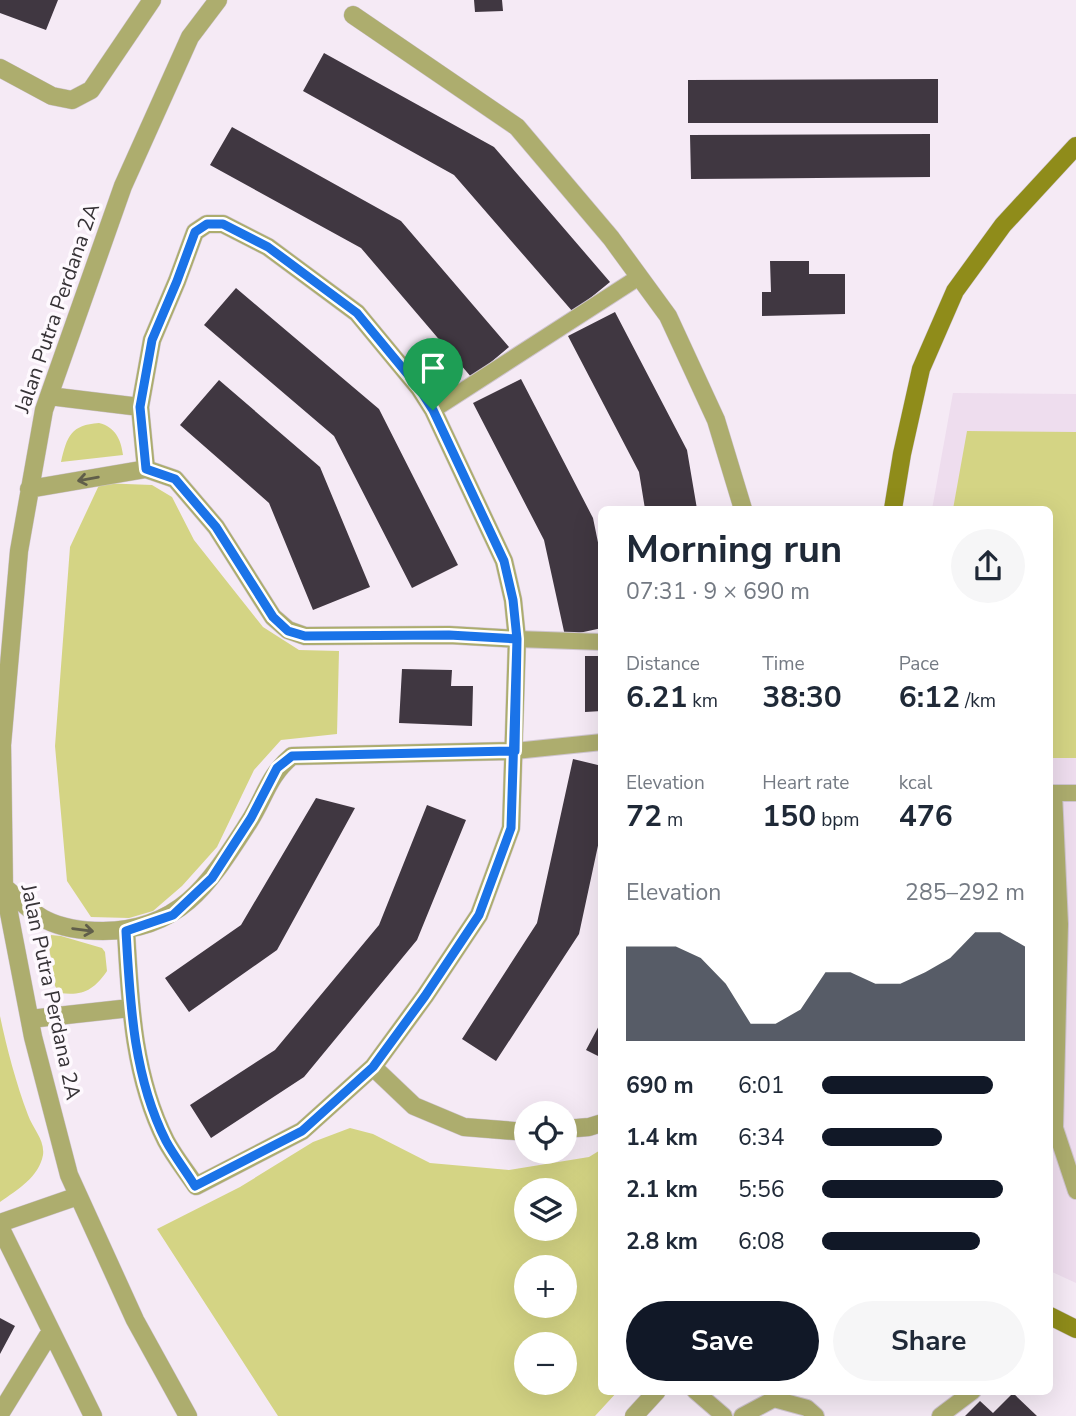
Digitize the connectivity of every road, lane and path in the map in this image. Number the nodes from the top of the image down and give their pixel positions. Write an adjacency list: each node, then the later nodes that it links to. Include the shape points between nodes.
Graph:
1 (152, 0): 4 (street, via 92,90 72,100 52,96)
2 (218, 0): 7 (street, Jalan Putra Perdana 2A, via 190,37 123,186)
3 (353, 15): 6 (street, via 517,127)
4 (0, 68)
5 (1076, 146): 13 (street, via 1003,225 955,290 921,369)
6 (639, 277): 9 (lane); 12 (street, via 668,316 716,419)
7 (49, 396): 8 (street); 11 (street, Jalan Putra Perdana 2A)
8 (140, 407): 9 (street, via 152,340 195,232 207,224 223,224 268,247 357,313); 10 (street)
9 (433, 410): 14 (street, via 504,561)
10 (146, 469): 11 (street, one-way to 11); 14 (street, via 175,479 216,527 273,617 288,631 305,636)
11 (29, 489): 18 (street, Jalan Putra Perdana 2A, via 19,551)
12 (742, 506)
13 (893, 506)
14 (517, 639): 15 (lane); 17 (street)
15 (598, 642)
16 (598, 743): 17 (lane)
17 (515, 751): 23 (street, via 292,756 277,768 212,878 173,915); 26 (street, via 511,828 479,915)
18 (1, 758): 22 (street, Jalan Putra Perdana 2A)
19 (1053, 793): 20 (lane)
20 (1076, 793)
21 (1053, 809): 30 (lane, via 1060,924 1055,1128)
22 (4, 887): 23 (street, one-way to 23, via 45,920 82,931); 25 (street, Jalan Putra Perdana 2A)
23 (126, 931): 24 (street)
24 (130, 1009): 25 (street); 26 (street, via 142,1077 166,1141 195,1186 302,1131)
25 (30, 1019): 31 (street, Jalan Putra Perdana 2A)
26 (373, 1067): 29 (street, via 414,1106 464,1127)
27 (598, 1124): 28 (street)
28 (577, 1128)
29 (514, 1131)
30 (1076, 1191)
31 (78, 1196): 32 (street); 41 (street, Jalan Putra Perdana 2A, via 135,1320)
32 (0, 1225): 35 (street)
33 (1053, 1318): 34 (street)
34 (1076, 1329)
35 (51, 1331): 39 (street); 40 (street)
36 (653, 1395): 42 (street)
37 (700, 1395): 43 (lane)
38 (968, 1395): 46 (lane)
39 (0, 1414)
40 (93, 1416)
41 (188, 1416)
42 (634, 1416)
43 (724, 1416)
44 (742, 1416): 45 (lane, via 774,1399 807,1408)
45 (816, 1416)
46 (940, 1416)

